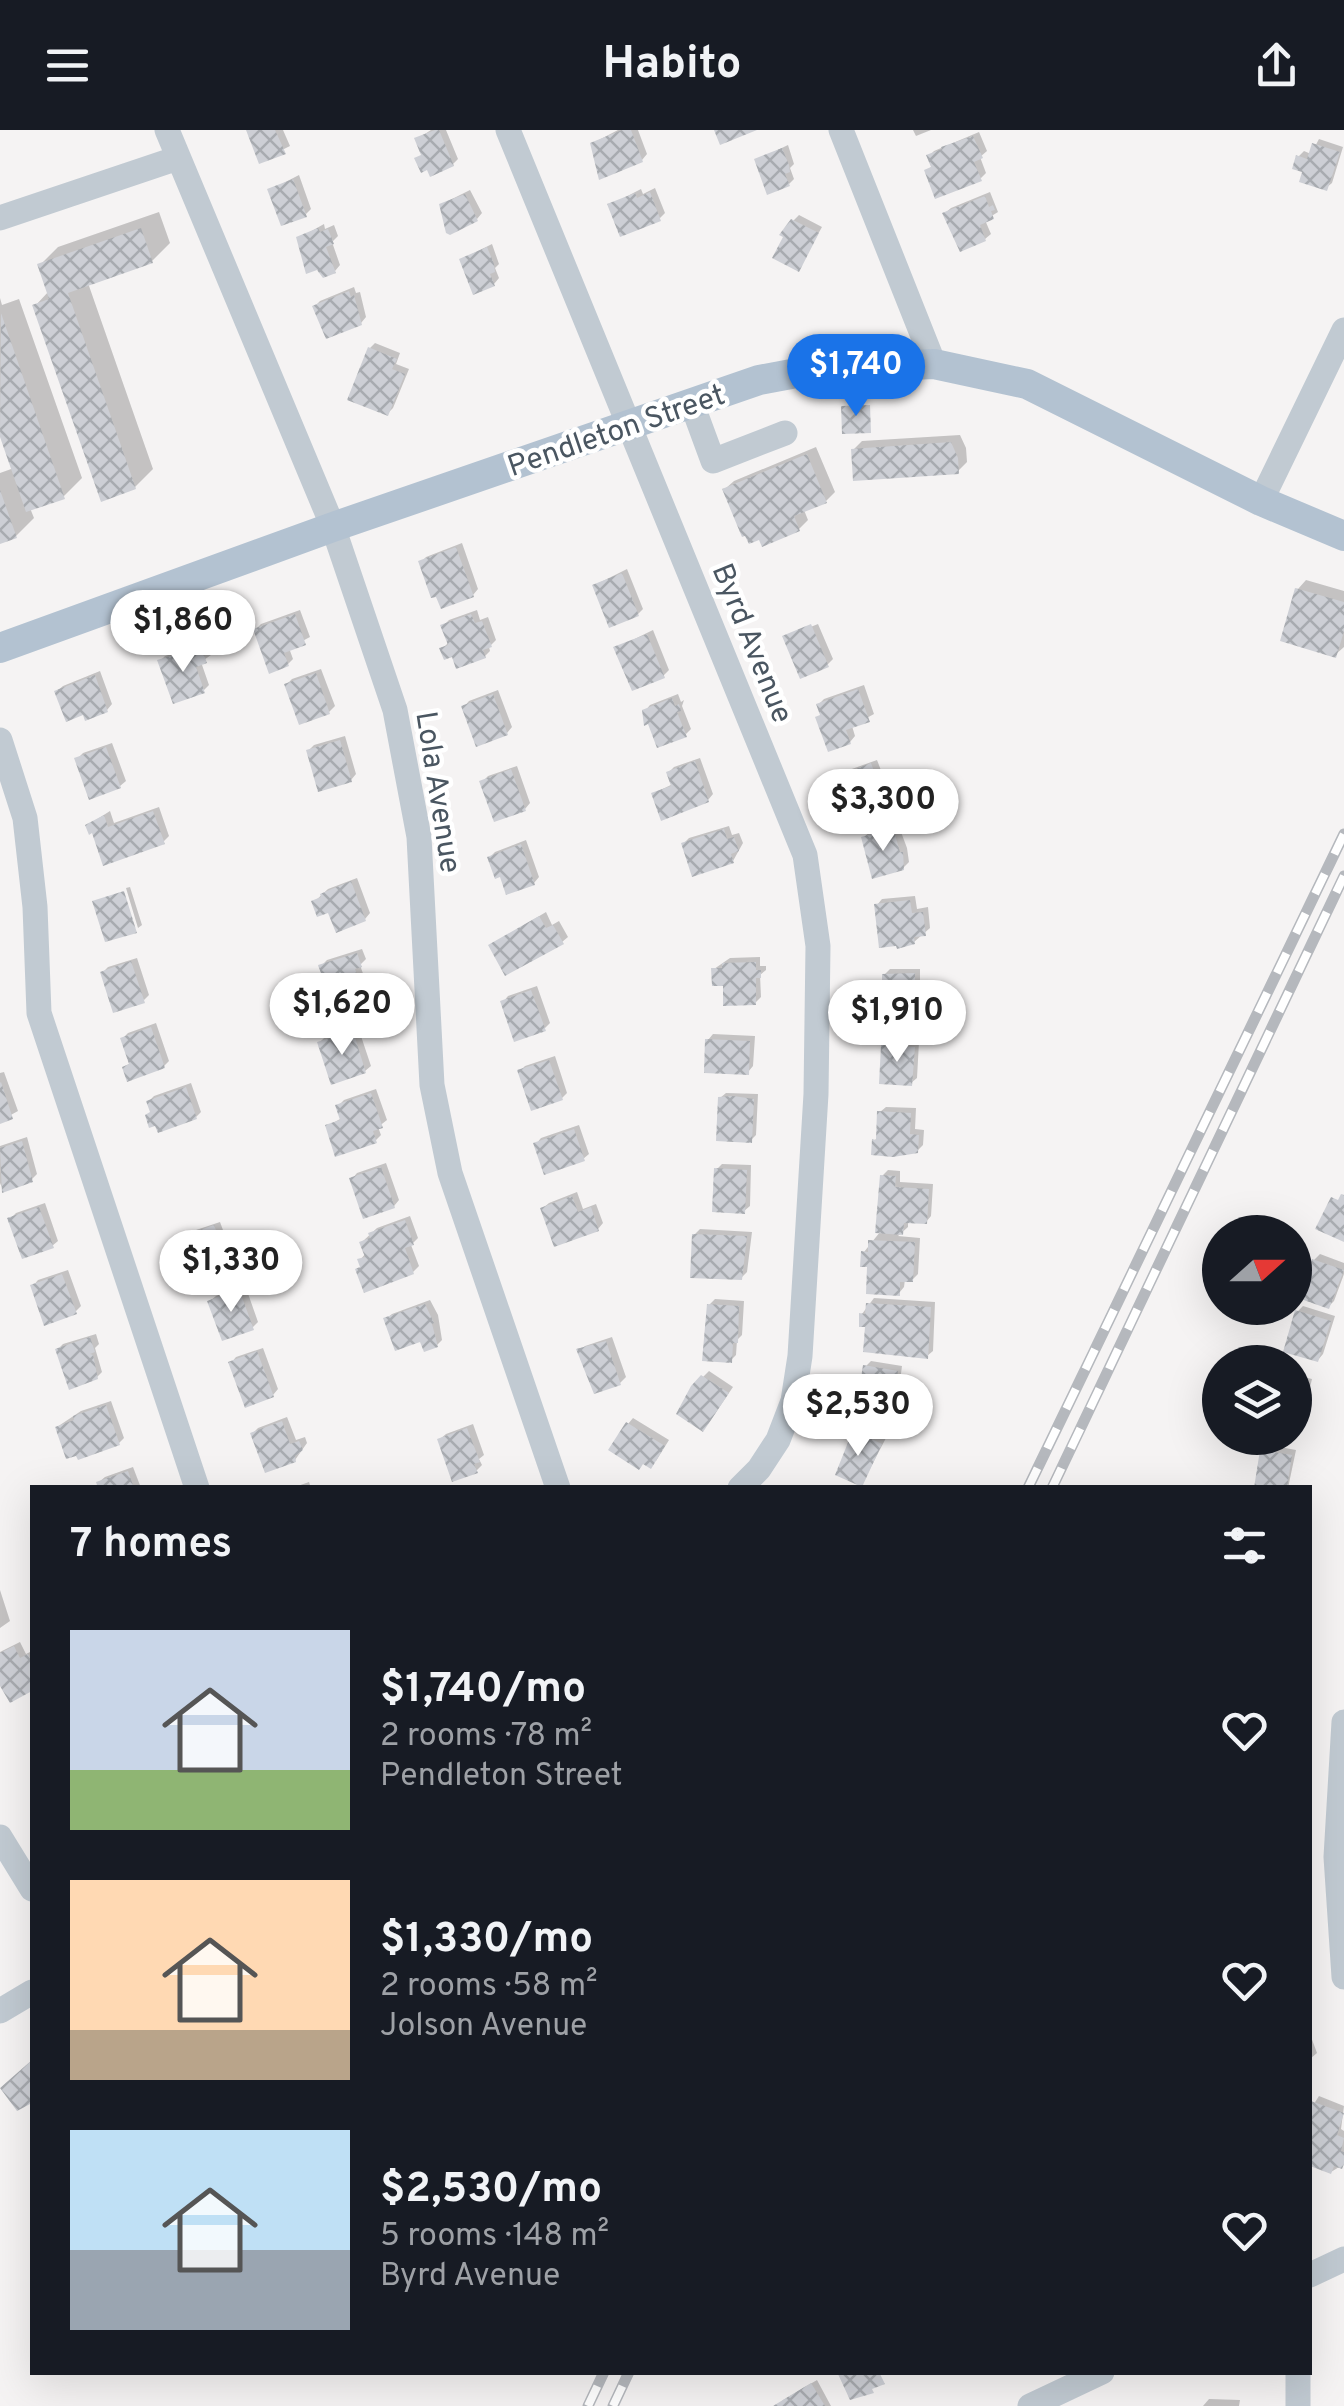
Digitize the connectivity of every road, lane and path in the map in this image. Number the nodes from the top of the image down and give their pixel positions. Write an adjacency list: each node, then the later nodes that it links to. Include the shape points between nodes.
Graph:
1 (167, 130): 4 (street, Lola Avenue)
2 (508, 130): 9 (street, Byrd Avenue)
3 (841, 130): 7 (street)
4 (178, 158): 5 (street); 12 (street, Lola Avenue)
5 (0, 218)
6 (1344, 330): 11 (street)
7 (934, 364): 8 (main road, Pendleton Street, via 818,370 759,380); 11 (main road, Pendleton Street, via 1027,384)
8 (692, 404): 9 (main road, Pendleton Street); 10 (street, via 714,461)
9 (630, 425): 12 (main road, Pendleton Street); 18 (street, Byrd Avenue, via 804,855 818,946 800,1356 778,1440)
10 (786, 433)
11 (1261, 501): 13 (main road, Pendleton Street)
12 (333, 527): 14 (main road, Pendleton Street); 17 (street, Lola Avenue, via 396,710 420,837 432,1085 450,1173)
13 (1344, 536)
14 (0, 648)
15 (0, 740): 16 (street, via 25,818 39,1013)
16 (196, 1485)
17 (557, 1485)
18 (743, 1485)
19 (1344, 1722): 22 (street, via 1336,1856)
20 (0, 1838): 21 (street)
21 (30, 1887)
22 (1344, 1978)
23 (30, 1993): 24 (street)
24 (0, 2012)
25 (1344, 2259): 26 (street)
26 (1312, 2274)
27 (1096, 2375): 29 (street)
28 (1298, 2375): 30 (street)
29 (1030, 2406)
30 (1298, 2406)

